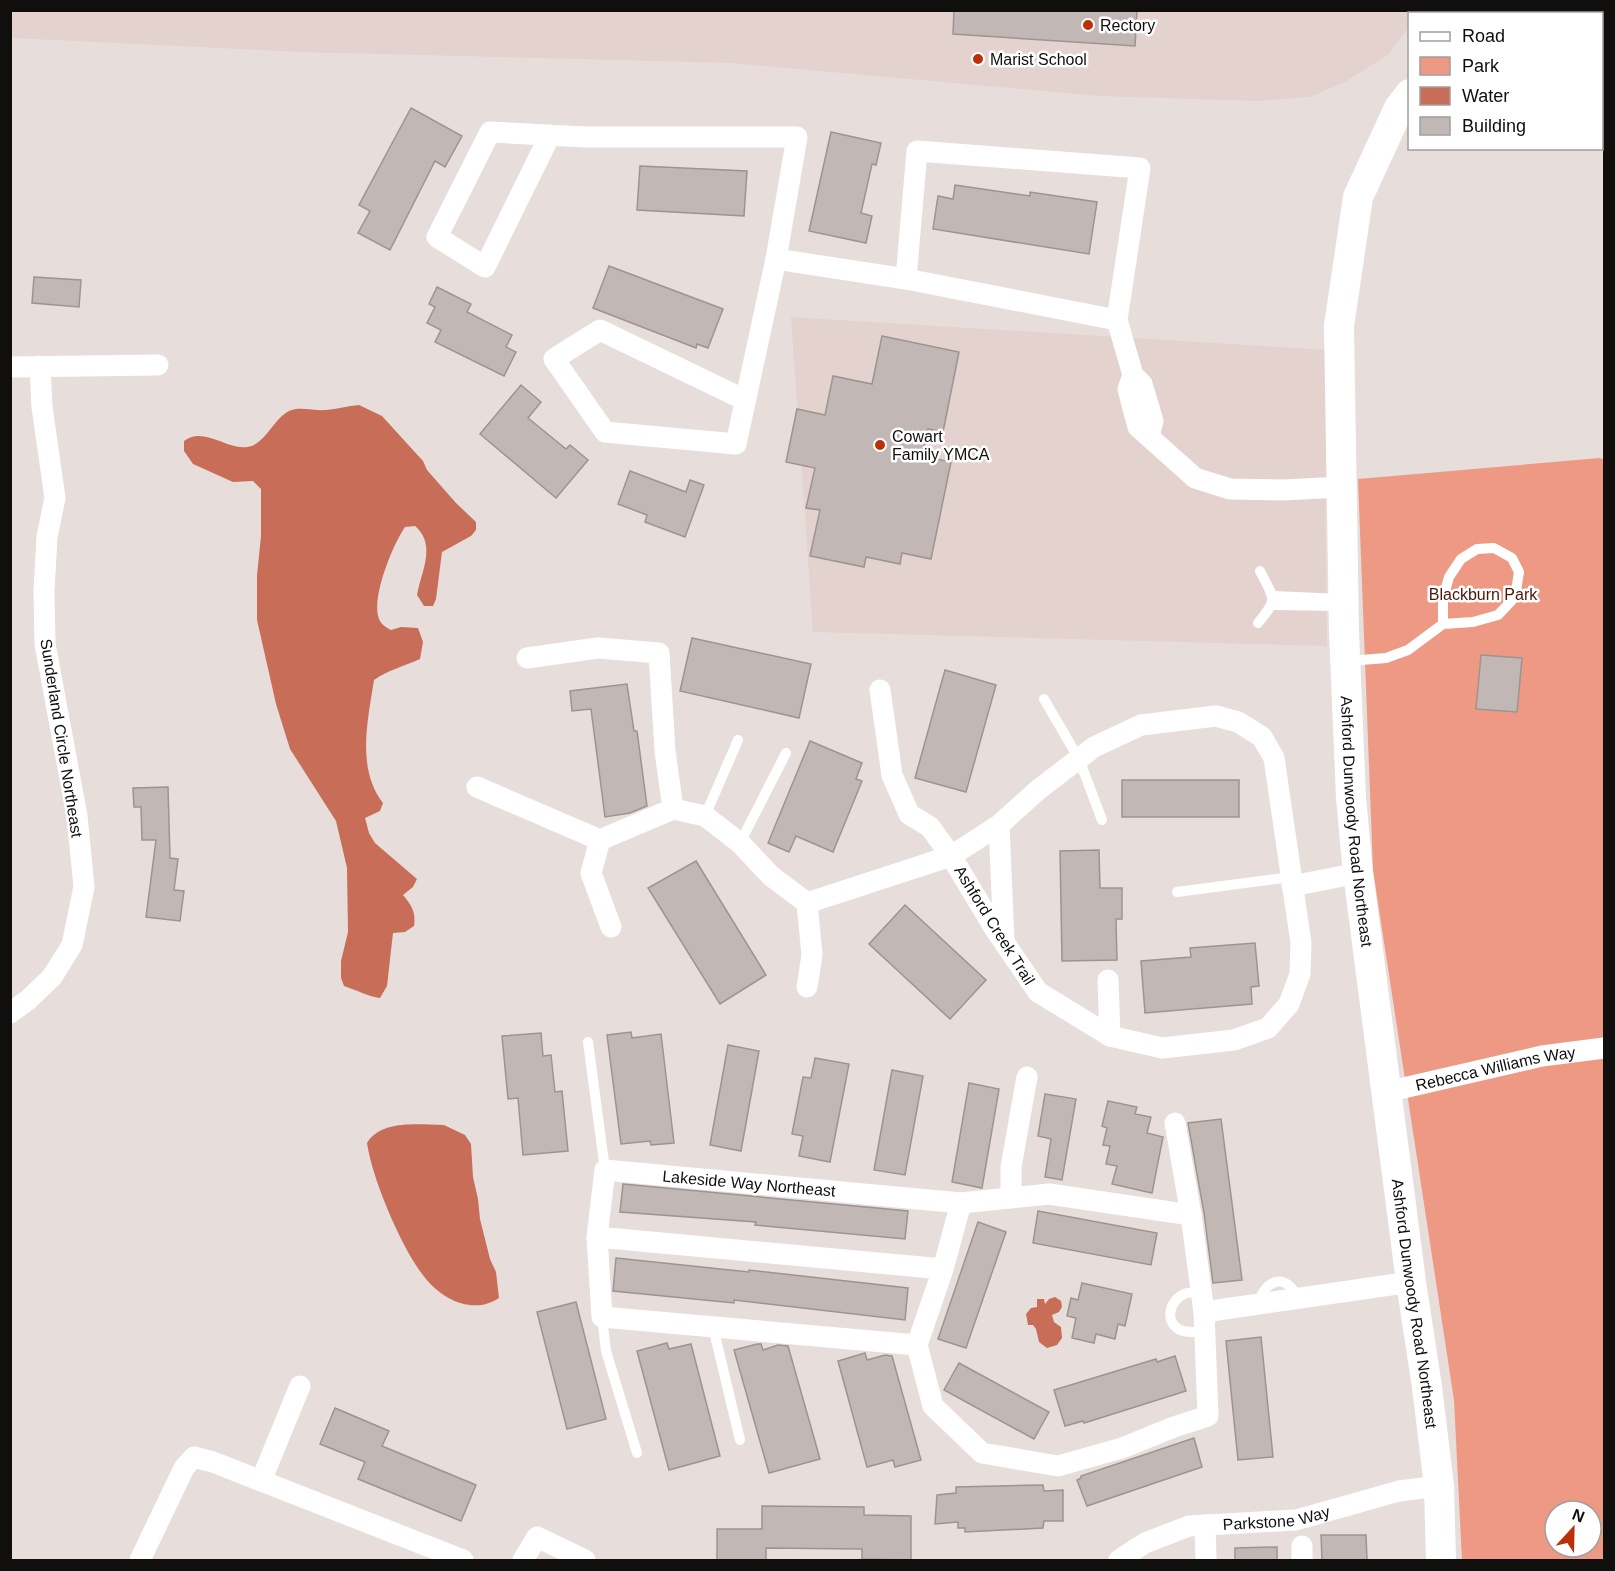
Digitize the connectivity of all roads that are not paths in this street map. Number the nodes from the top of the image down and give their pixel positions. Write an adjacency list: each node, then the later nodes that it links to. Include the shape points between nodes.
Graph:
1 (1408, 97): 10 (main road, Ashford Dunwoody Road Northeast, via 1358,197 1339,326)
2 (550, 135): 2 (street, via 490,132 437,237 485,267); 3 (street, via 797,137)
3 (776, 259): 4 (street); 9 (street)
4 (906, 279): 5 (street); 5 (street, via 917,151 1140,168)
5 (1117, 320): 10 (street, via 1133,375 1128,389 1138,427 1195,478 1230,489)
6 (158, 365): 7 (street)
7 (39, 366): 8 (street); 39 (street, Sunderland Circle Northeast, via 55,498 47,537 45,644 77,816 84,886 72,945 52,977)
8 (10, 367)
9 (745, 400): 9 (street, via 736,444 605,432 554,359 600,330)
10 (1341, 487): 13 (main road, Ashford Dunwoody Road Northeast)
11 (1260, 571): 12 (lane)
12 (1273, 601): 13 (lane); 14 (lane)
13 (1343, 603): 17 (main road, Ashford Dunwoody Road Northeast)
14 (1258, 623)
15 (1443, 624): 15 (lane, via 1498,615 1515,597 1520,572 1512,558 1494,548 1477,549 1461,560 1449,577 1443,600); 17 (lane, via 1408,650 1386,658)
16 (527, 658): 24 (street, via 597,648 658,653)
17 (1345, 661): 31 (main road, Ashford Dunwoody Road Northeast)
18 (880, 690): 30 (street, Ashford Creek Trail, via 892,775 909,814 930,827)
19 (1044, 699): 22 (lane)
20 (738, 740): 25 (lane)
21 (786, 753): 29 (lane)
22 (1079, 759): 26 (lane); 27 (street, Ashford Creek Trail); 32 (street, Ashford Creek Trail, via 1094,747 1141,725 1216,716 1238,722 1262,737 1274,758)
23 (477, 787): 28 (street)
24 (673, 808): 25 (street); 28 (street)
25 (705, 816): 29 (street)
26 (1102, 820)
27 (999, 825): 30 (street, Ashford Creek Trail); 36 (street)
28 (600, 840): 35 (street, via 591,873)
29 (740, 843): 34 (street, via 771,876)
30 (951, 856): 34 (street, Ashford Creek Trail); 36 (street, Ashford Creek Trail)
31 (1358, 873): 32 (street); 44 (main road, Ashford Dunwoody Road Northeast)
32 (1291, 881): 33 (lane); 40 (street, Ashford Creek Trail, via 1301,943 1300,974 1288,1004 1268,1028 1234,1040 1162,1048)
33 (1177, 892)
34 (807, 903): 38 (street, via 812,955)
35 (610, 927)
36 (1004, 942): 40 (street, Ashford Creek Trail, via 1038,992)
37 (1108, 980): 40 (street)
38 (807, 987)
39 (10, 1013)
40 (1110, 1036)
41 (588, 1042): 46 (lane)
42 (1605, 1048): 44 (street, Rebecca Williams Way, via 1542,1056)
43 (1027, 1077): 47 (street, via 1011,1167)
44 (1386, 1092): 52 (main road, Ashford Dunwoody Road Northeast)
45 (1175, 1123): 49 (street)
46 (605, 1170): 48 (street, Lakeside Way Northeast); 50 (street)
47 (1011, 1198): 48 (street, Lakeside Way Northeast); 49 (street, Lakeside Way Northeast, via 1049,1194)
48 (961, 1203): 51 (street)
49 (1191, 1215): 53 (street)
50 (597, 1237): 51 (street); 54 (street)
51 (943, 1269): 56 (street)
52 (1411, 1282): 53 (street); 61 (main road, Ashford Dunwoody Road Northeast)
53 (1203, 1312): 56 (street, via 1208,1416 1122,1449 1058,1466 982,1453 933,1406)
54 (602, 1317): 55 (street); 59 (lane, via 606,1351)
55 (713, 1327): 56 (street); 58 (lane)
56 (917, 1345)
57 (300, 1386): 60 (street)
58 (740, 1440)
59 (637, 1453)
60 (261, 1481): 63 (street, via 194,1457 184,1468); 64 (street)
61 (1439, 1486): 62 (street, Parkstone Way, via 1399,1491 1296,1520); 69 (main road, Ashford Dunwoody Road Northeast)
62 (1205, 1525): 67 (street, Parkstone Way, via 1189,1526 1145,1544); 68 (street)
63 (140, 1560)
64 (463, 1560)
65 (523, 1560): 66 (street, via 537,1537)
66 (585, 1560)
67 (1119, 1560)
68 (1206, 1560)
69 (1441, 1560)

